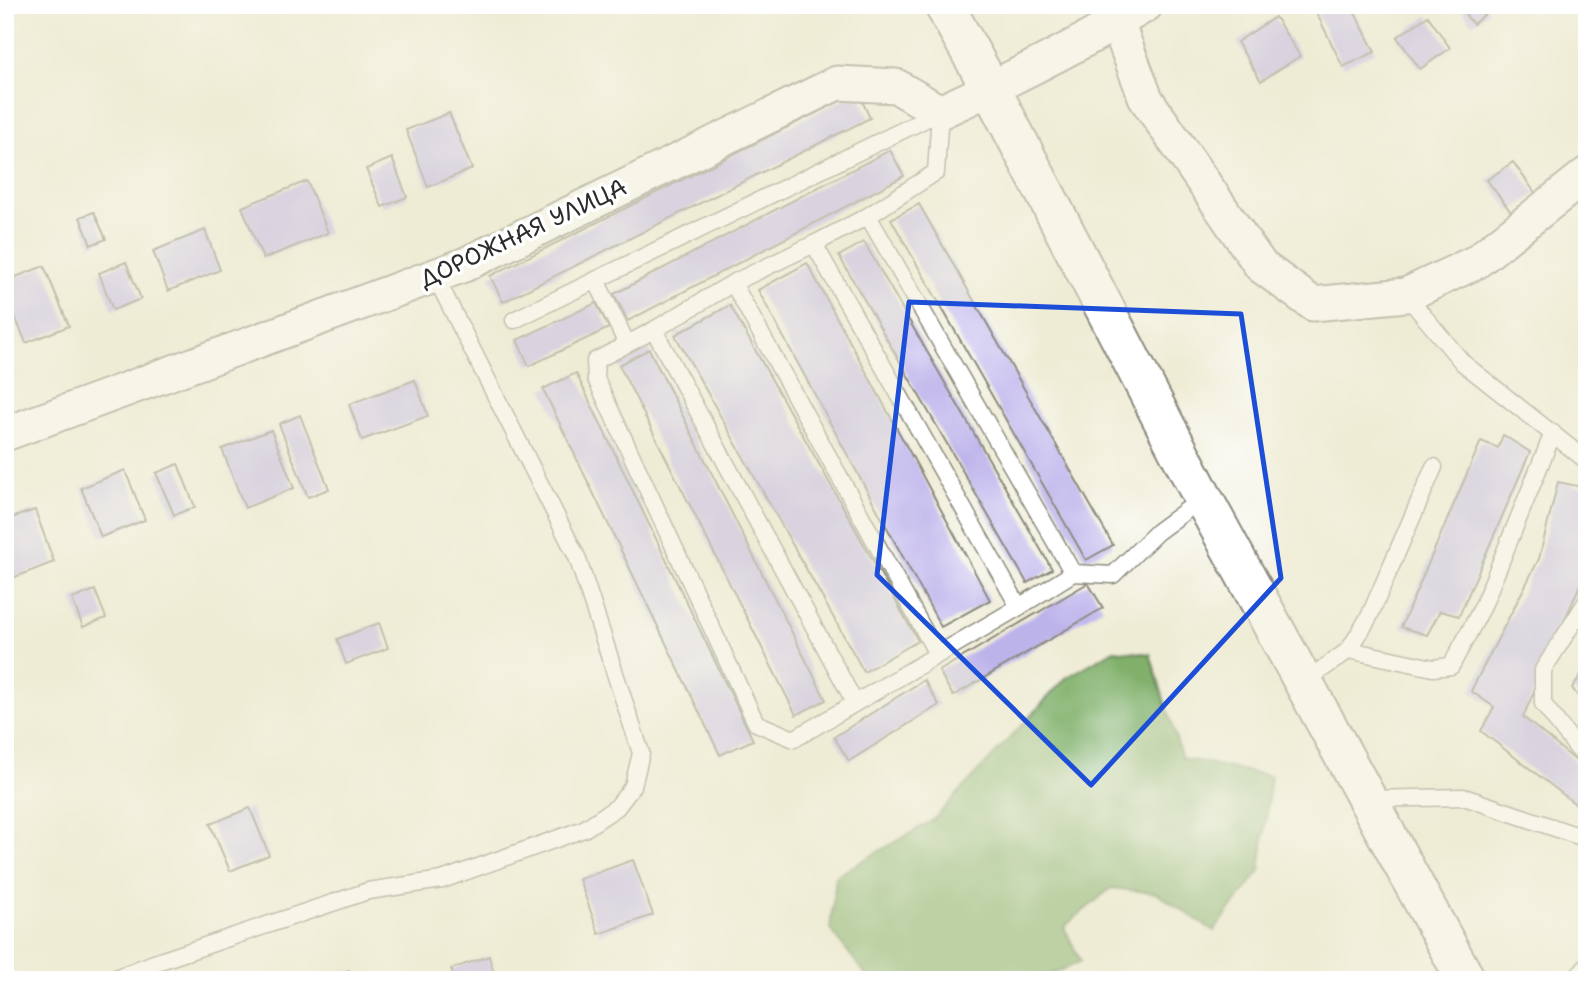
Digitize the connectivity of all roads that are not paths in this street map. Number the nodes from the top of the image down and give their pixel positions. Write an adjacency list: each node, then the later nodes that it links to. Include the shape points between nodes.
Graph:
1 (944, 5): 4 (street)
2 (1146, 5): 3 (street)
3 (1117, 22): 4 (street); 12 (street, via 1146,99 1261,266 1313,304)
4 (991, 89): 5 (street); 20 (street)
5 (940, 112): 7 (lane, via 936,172); 9 (street, ДОРОЖНАЯ УЛИЦА, via 896,86 837,83); 10 (lane)
6 (1587, 174): 12 (street, via 1476,262)
7 (868, 216): 8 (lane); 21 (lane)
8 (814, 244): 11 (lane); 23 (lane)
9 (435, 276): 17 (street, ДОРОЖНАЯ УЛИЦА); 31 (lane, via 577,557 641,753 633,786 617,807 584,829 442,880 368,891)
10 (596, 280): 13 (lane); 15 (lane)
11 (733, 283): 14 (lane); 25 (lane)
12 (1406, 295): 16 (lane, via 1463,363)
13 (514, 320)
14 (654, 330): 15 (lane); 27 (lane)
15 (627, 344): 27 (lane, via 595,361 596,379 756,723 794,739)
16 (1553, 433): 18 (lane); 24 (lane, via 1482,608 1451,666 1433,668)
17 (5, 434)
18 (1587, 461)
19 (1434, 467): 24 (lane, via 1369,617)
20 (1203, 498): 21 (lane, via 1157,532 1112,575); 26 (street)
21 (1073, 573): 23 (lane)
22 (1587, 601): 28 (lane, via 1543,670 1542,704)
23 (1019, 607): 25 (lane)
24 (1349, 650): 26 (lane)
25 (937, 654): 27 (lane)
26 (1304, 682): 29 (street)
27 (855, 703)
28 (1587, 754)
29 (1368, 799): 30 (lane, via 1464,797); 32 (street)
30 (1587, 839)
31 (110, 980)
32 (1466, 980)

